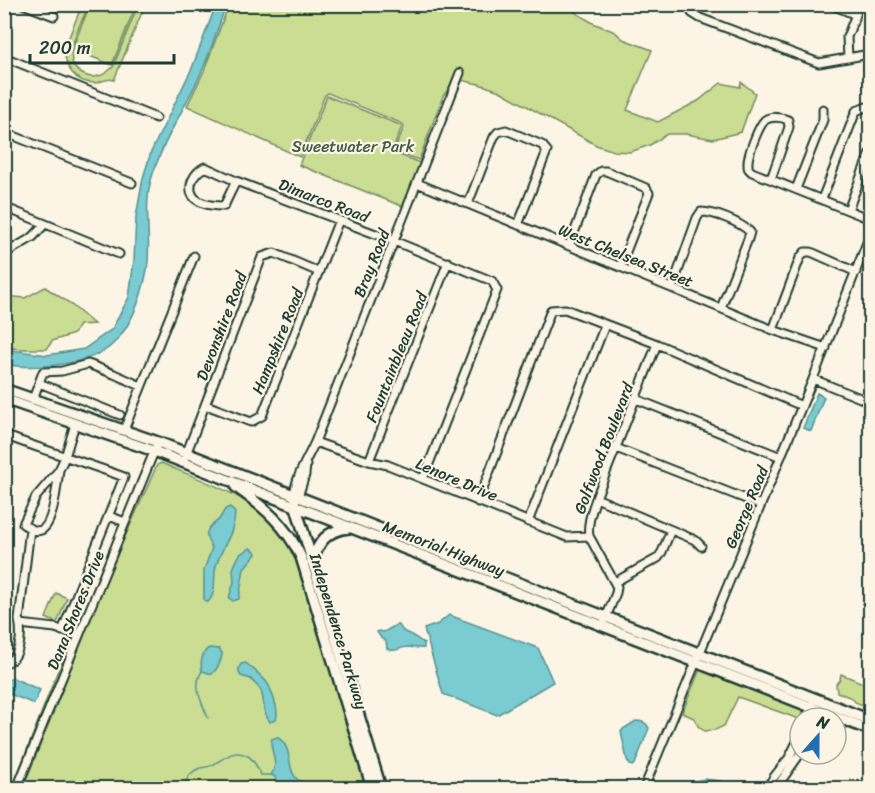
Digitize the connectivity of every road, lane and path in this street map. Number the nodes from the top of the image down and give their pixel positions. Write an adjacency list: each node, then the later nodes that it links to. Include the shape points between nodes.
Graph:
1 (23, 4): 4 (street)
2 (830, 4): 6 (street)
3 (860, 4): 6 (street)
4 (34, 7): 7 (street)
5 (692, 8): 10 (street, via 700,18 819,63)
6 (856, 15): 10 (street, via 847,37)
7 (54, 16)
8 (870, 54): 10 (street)
9 (4, 57): 14 (street)
10 (848, 58)
11 (460, 73): 20 (street, Bray Road)
12 (870, 107): 22 (street, via 856,111)
13 (823, 109): 21 (street, via 823,120)
14 (156, 118)
15 (4, 132): 19 (street)
16 (870, 153): 25 (street)
17 (771, 179): 17 (street, via 789,127 784,118 768,118 764,122 747,161 748,169); 21 (street)
18 (236, 181): 18 (street, Dimarco Road, via 205,167 193,179 190,190 198,201 224,206); 27 (street, Dimarco Road)
19 (132, 183)
20 (417, 183): 23 (street, West Chelsea Street); 31 (street, Bray Road)
21 (796, 189): 22 (street)
22 (822, 199): 25 (street)
23 (468, 204): 29 (street, West Chelsea Street); 29 (street, via 498,132 506,130 542,145 547,151)
24 (4, 207): 28 (street)
25 (848, 210): 26 (street)
26 (870, 219)
27 (339, 220): 31 (street, Dimarco Road); 38 (street, Hampshire Road)
28 (45, 224): 33 (street, via 33,237); 34 (street)
29 (518, 225): 32 (street, West Chelsea Street)
30 (870, 235): 39 (street, George Road)
31 (394, 241): 36 (street, Dimarco Road); 60 (street, Bray Road)
32 (569, 246): 37 (street, West Chelsea Street); 37 (street, via 596,175 606,171 646,188 649,193)
33 (4, 254)
34 (119, 254)
35 (194, 256): 48 (street)
36 (448, 262): 67 (street, Fountainbleau Road); 70 (street, Dimarco Road, via 492,281 497,290)
37 (621, 267): 40 (street, West Chelsea Street)
38 (319, 272): 54 (street, Hampshire Road, via 262,416 251,422); 54 (street, Devonshire Road, via 274,253 262,257)
39 (856, 272): 43 (street, via 805,252); 45 (street, George Road)
40 (672, 288): 41 (street, West Chelsea Street); 41 (street, via 701,212 744,226 750,232)
41 (722, 308): 43 (street, West Chelsea Street)
42 (605, 325): 44 (street); 73 (street, via 565,309 551,310); 77 (street)
43 (773, 330): 45 (street, West Chelsea Street)
44 (657, 344): 51 (street, Golfwood Boulevard); 55 (street)
45 (826, 348): 46 (street, George Road)
46 (813, 379): 52 (street); 55 (street, George Road)
47 (39, 383): 48 (street, via 43,372 88,364); 53 (street); 56 (street)
48 (141, 386): 59 (street)
49 (4, 389): 53 (main road, Memorial Highway)
50 (4, 399): 53 (main road, Memorial Highway)
51 (636, 399): 63 (street, Golfwood Boulevard); 65 (street)
52 (870, 402)
53 (31, 404): 56 (main road, Memorial Highway); 58 (main road, Memorial Highway)
54 (206, 405): 66 (street, Devonshire Road)
55 (802, 406): 65 (street, George Road)
56 (102, 414): 57 (street); 59 (main road, Memorial Highway)
57 (120, 415)
58 (75, 424): 59 (main road, Memorial Highway); 64 (street)
59 (122, 434): 62 (main road, Memorial Highway)
60 (315, 442): 67 (street, Lenore Drive); 72 (street, Bray Road)
61 (4, 447): 64 (street, via 9,437)
62 (156, 447): 66 (main road, Memorial Highway); 76 (street, Dana Shores Drive)
63 (616, 448): 71 (street, Golfwood Boulevard); 74 (street)
64 (65, 456): 68 (street); 75 (street, via 124,477)
65 (781, 457): 74 (street, George Road)
66 (184, 458): 69 (main road, Memorial Highway); 72 (main road, Memorial Highway)
67 (369, 461): 70 (street, Lenore Drive)
68 (59, 470): 79 (street, via 32,502 22,524); 79 (street, via 47,524 38,531)
69 (221, 477): 72 (main road, Memorial Highway, via 278,500); 101 (main road, Independence Parkway, via 270,513 299,552)
70 (423, 479): 73 (street, Lenore Drive)
71 (596, 498): 80 (street); 82 (street, Golfwood Boulevard)
72 (294, 499): 78 (main road, Memorial Highway); 81 (main road, Memorial Highway); 84 (main road, Independence Parkway)
73 (478, 502): 77 (street, Lenore Drive)
74 (761, 505): 90 (street, George Road)
75 (109, 516): 76 (street); 88 (street)
76 (125, 522): 89 (street, Dana Shores Drive)
77 (528, 522): 82 (street, Lenore Drive, via 567,537)
78 (351, 528): 81 (main road, Memorial Highway); 84 (main road, via 323,539)
79 (30, 529): 87 (street)
80 (671, 530): 83 (street); 85 (street, via 658,558)
81 (377, 533): 86 (main road, Memorial Highway)
82 (589, 536): 85 (street, Golfwood Boulevard)
83 (701, 546)
84 (312, 562): 102 (main road, Independence Parkway)
85 (615, 582): 86 (street, via 617,591)
86 (605, 621): 90 (main road, Memorial Highway)
87 (20, 624): 88 (street); 91 (street, via 17,654)
88 (62, 631): 89 (street)
89 (79, 636): 100 (street, Dana Shores Drive)
90 (698, 657): 92 (main road, Memorial Highway); 93 (main road, Memorial Highway); 103 (street, George Road)
91 (4, 663)
92 (819, 699): 94 (street); 95 (main road, Memorial Highway)
93 (802, 706)
94 (817, 706)
95 (870, 720)
96 (848, 723): 97 (main road, Memorial Highway)
97 (870, 730)
98 (788, 759): 104 (street)
99 (792, 766): 105 (street)
100 (17, 789)
101 (372, 789)
102 (381, 789)
103 (644, 789)
104 (767, 789)
105 (776, 789)

